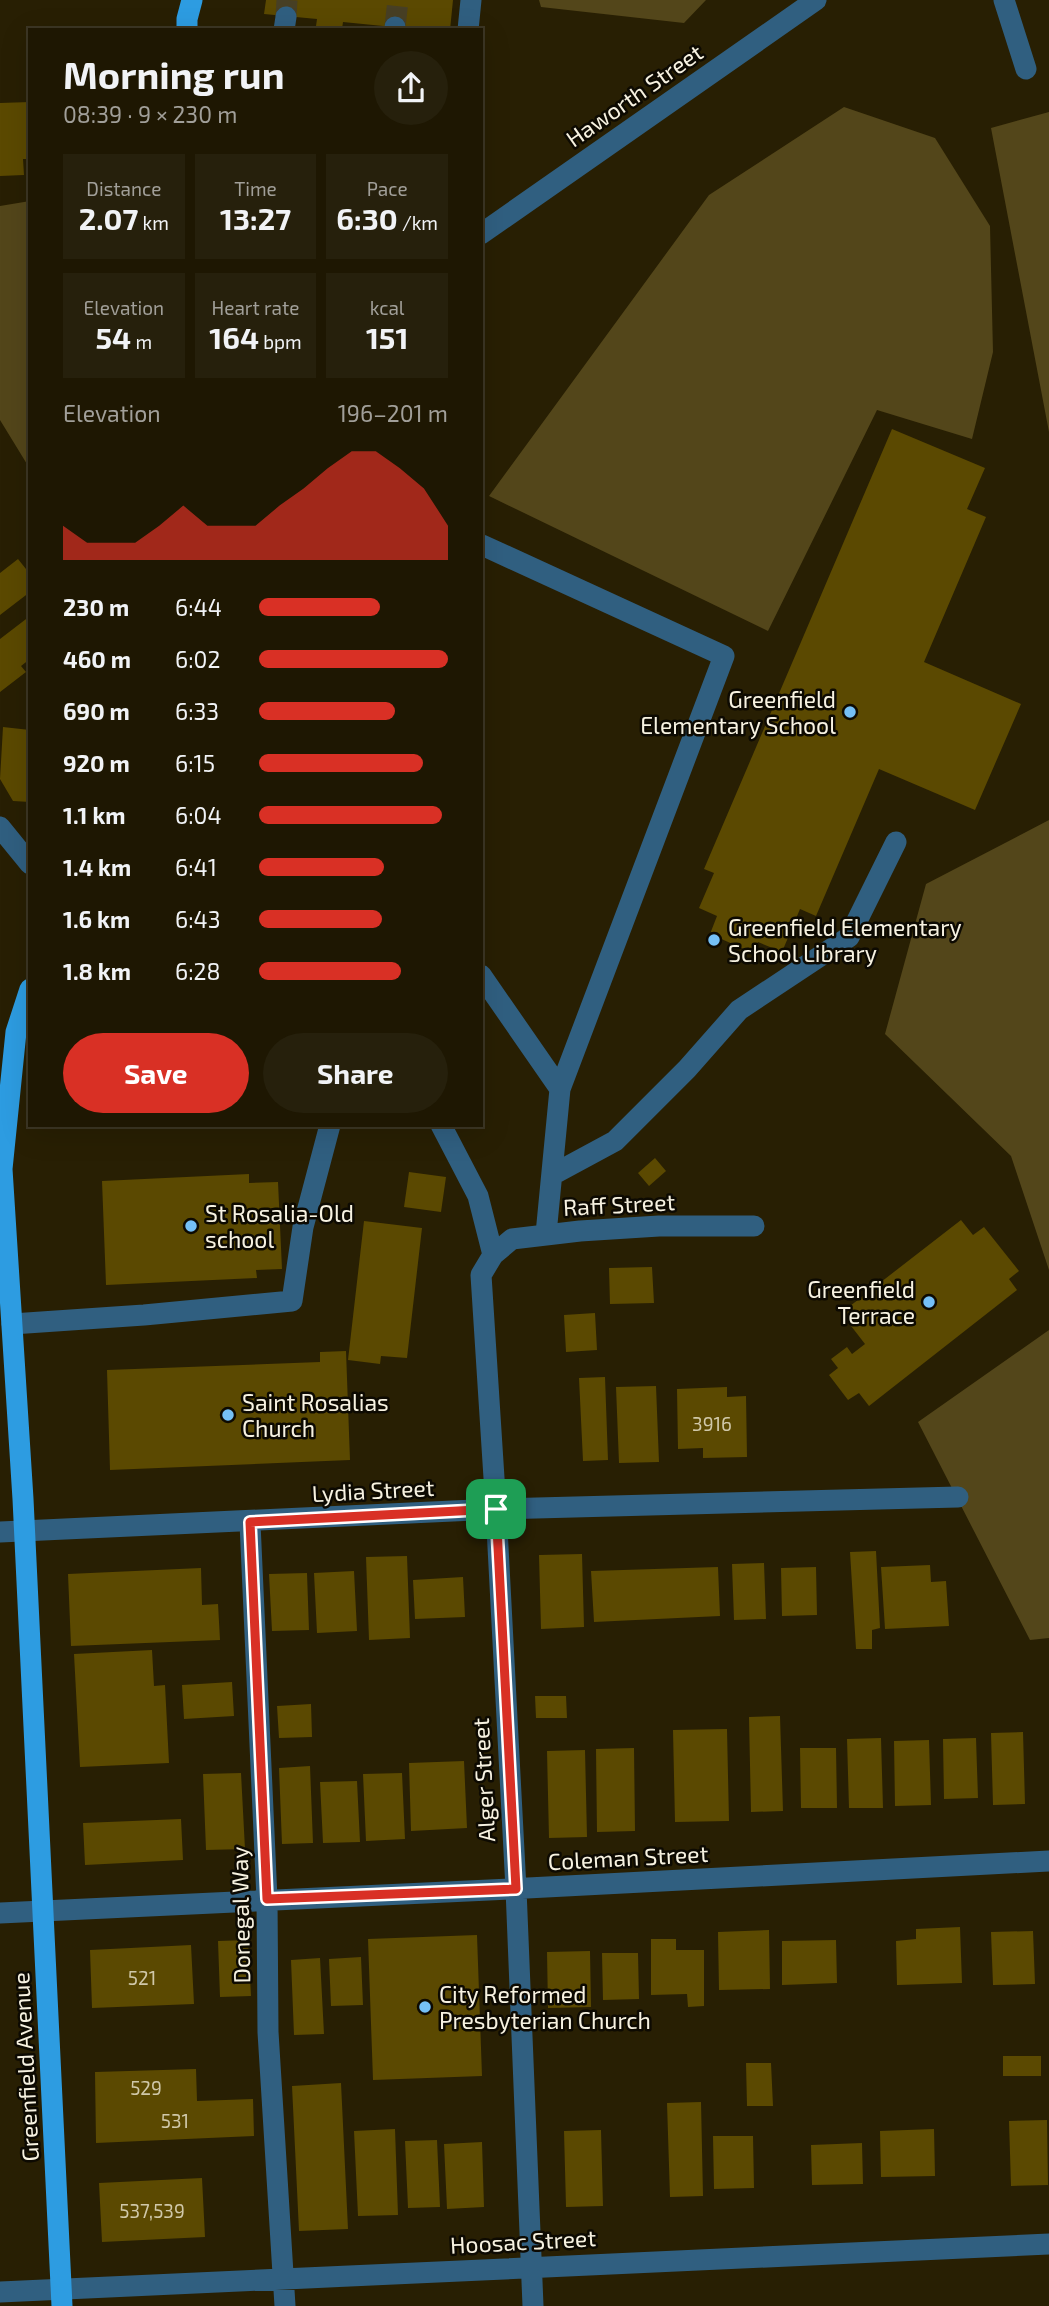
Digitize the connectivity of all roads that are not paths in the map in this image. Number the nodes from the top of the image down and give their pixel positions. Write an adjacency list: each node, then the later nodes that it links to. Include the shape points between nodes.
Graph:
1 (192, 0): 5 (main road)
2 (471, 0): 6 (street)
3 (816, 0): 8 (street, Haworth Street)
4 (1004, 0): 7 (street)
5 (187, 28)
6 (468, 28)
7 (1026, 69)
8 (483, 233)
9 (483, 545): 15 (street, via 724,656)
10 (0, 827): 12 (street)
11 (896, 842): 19 (street, via 849,937 739,1010 615,1141)
12 (28, 862)
13 (483, 978): 15 (street)
14 (28, 995): 18 (main road, Greenfield Avenue, via 16,1032)
15 (560, 1089): 19 (street)
16 (329, 1127): 23 (street, via 303,1227 292,1301)
17 (442, 1127): 22 (street, via 478,1196)
18 (1, 1169): 23 (main road, Greenfield Avenue)
19 (552, 1175): 21 (street)
20 (754, 1226): 21 (street, Raff Street, via 659,1226)
21 (547, 1234): 22 (street, Raff Street, via 512,1239)
22 (492, 1255): 25 (street, Alger Street, via 481,1275)
23 (12, 1324): 28 (main road, Greenfield Avenue)
24 (958, 1496): 25 (street, Lydia Street)
25 (496, 1509): 26 (street, Lydia Street); 30 (street, Alger Street)
26 (250, 1522): 28 (street, Lydia Street); 31 (street, Donegal Way)
27 (0, 1532): 28 (street, Lydia Street)
28 (24, 1532): 32 (main road, Greenfield Avenue)
29 (1049, 1861): 30 (street, Coleman Street)
30 (516, 1889): 31 (street, Coleman Street); 35 (street, Alger Street)
31 (267, 1899): 32 (street, Coleman Street); 36 (street, Donegal Way, via 268,2032)
32 (44, 1910): 33 (street, Coleman Street); 38 (main road, Greenfield Avenue)
33 (0, 1913)
34 (1049, 2244): 35 (street, Hoosac Street)
35 (531, 2266): 36 (street, Hoosac Street); 40 (street, Alger Street)
36 (284, 2280): 38 (street, Hoosac Street); 39 (street, Donegal Way)
37 (0, 2292): 38 (street, Hoosac Street)
38 (62, 2298)
39 (285, 2306)
40 (533, 2306)

